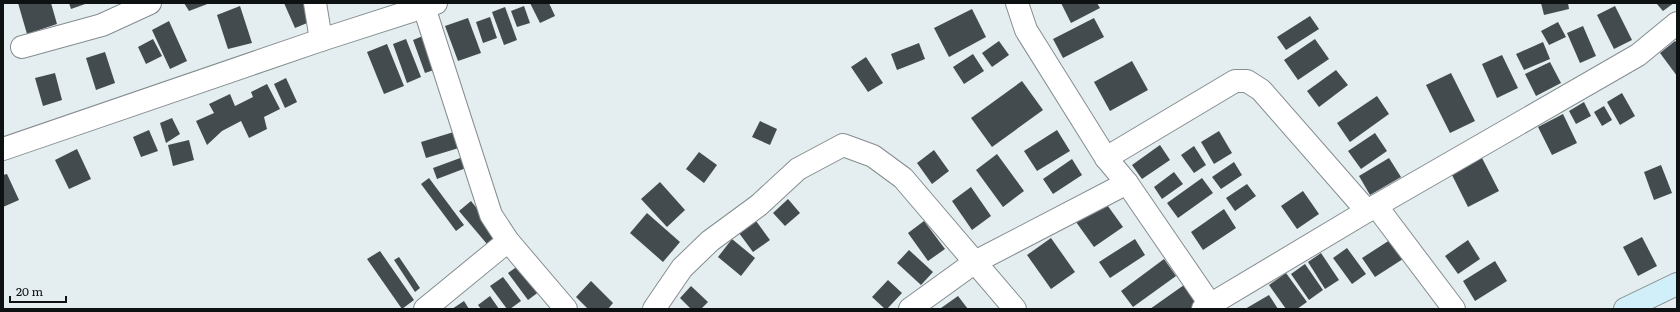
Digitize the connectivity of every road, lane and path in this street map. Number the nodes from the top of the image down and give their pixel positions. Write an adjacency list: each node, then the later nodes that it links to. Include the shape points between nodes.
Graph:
1 (150, 3): 7 (street, via 102,25)
2 (315, 3): 6 (street)
3 (1017, 3): 9 (street, via 1026,30)
4 (430, 5): 6 (street); 12 (street, via 491,215)
5 (1677, 23): 11 (street, via 1638,55)
6 (321, 40): 8 (street)
7 (22, 47)
8 (3, 149)
9 (1106, 158): 10 (street); 11 (street, via 1235,81 1247,81 1261,90)
10 (1127, 183): 13 (street); 15 (street)
11 (1372, 209): 15 (street); 21 (street)
12 (508, 240): 16 (street); 17 (street)
13 (975, 262): 18 (street, via 903,178 873,156 843,146 798,169 759,205 710,241 682,268); 19 (street); 20 (street)
14 (1677, 284): 22 (street)
15 (1209, 308)
16 (425, 309)
17 (566, 309)
18 (654, 309)
19 (910, 309)
20 (1015, 309)
21 (1454, 309)
22 (1625, 309)

